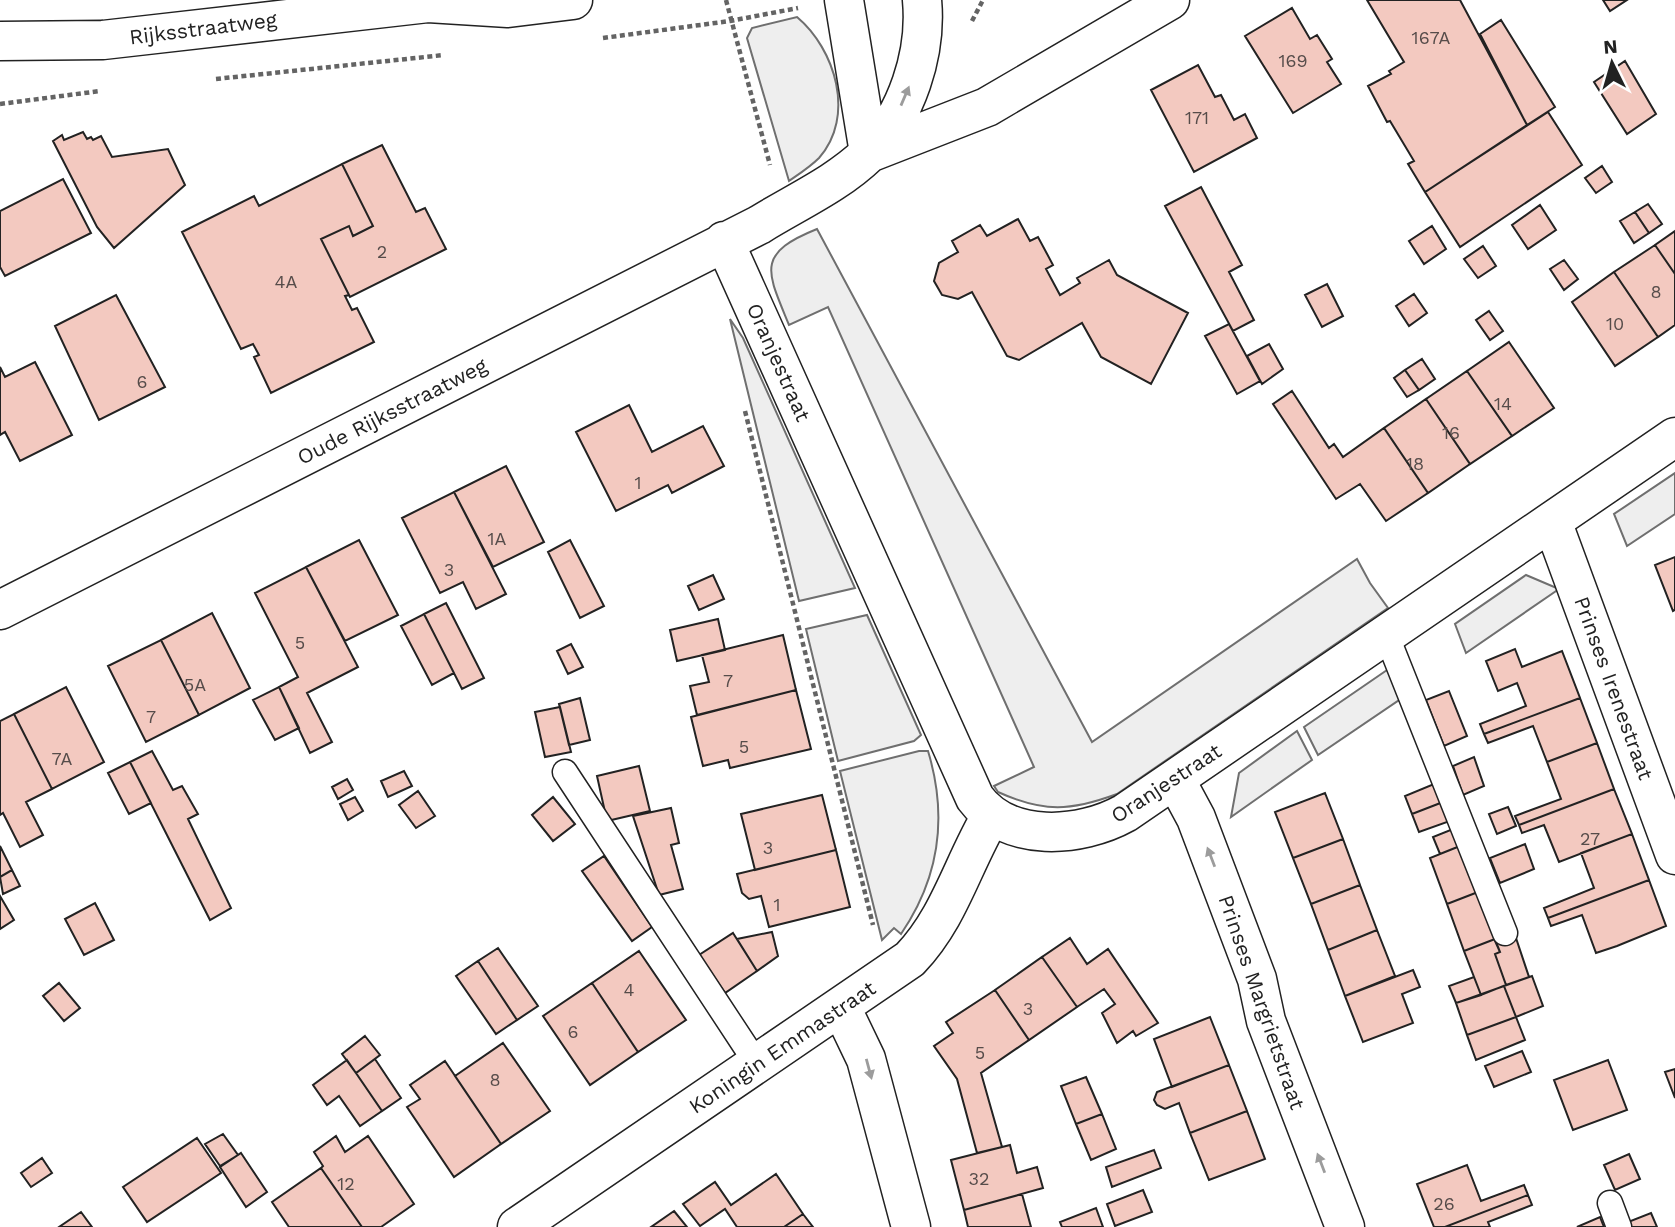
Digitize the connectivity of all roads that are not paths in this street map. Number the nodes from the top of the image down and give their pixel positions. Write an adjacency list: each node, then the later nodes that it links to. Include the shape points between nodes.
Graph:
1 (573, 0): 5 (street, Rijksstraatweg, via 508,8)
2 (844, 0): 9 (street)
3 (922, 0): 9 (street, Oude Rijksstraatweg, one-way to 3, via 892,123 915,72 922,40)
4 (1170, 0): 9 (street, Oude Rijksstraatweg, via 987,107)
5 (432, 2): 6 (street, Rijksstraatweg)
6 (103, 40): 7 (street, Rijksstraatweg); 8 (street, Rijksstraatweg)
7 (0, 41)
8 (0, 66)
9 (869, 153): 10 (street, Oude Rijksstraatweg, via 817,191)
10 (724, 241): 13 (street, Oude Rijksstraatweg); 17 (street, Oranjestraat, via 975,798)
11 (1675, 437): 12 (street, Oranjestraat)
12 (1552, 521): 14 (street, Oranjestraat); 18 (street, Prinses Irenestraat)
13 (0, 610)
14 (1386, 634): 16 (street, Oranjestraat); 19 (lane)
15 (565, 772): 21 (lane)
16 (1175, 779): 17 (street, Oranjestraat, via 1125,813 1096,826 1027,831); 25 (street, Prinses Margrietstraat, one-way to 16, via 1266,1021 1253,967 1196,818)
17 (990, 816): 20 (street, Koningin Emmastraat, via 943,918 910,959)
18 (1675, 855)
19 (1505, 933)
20 (841, 1007): 21 (street, Koningin Emmastraat); 24 (street, one-way to 24, via 866,1059)
21 (757, 1064): 23 (street, Koningin Emmastraat)
22 (1610, 1203): 26 (lane)
23 (517, 1227)
24 (911, 1227)
25 (1345, 1227)
26 (1619, 1227)

